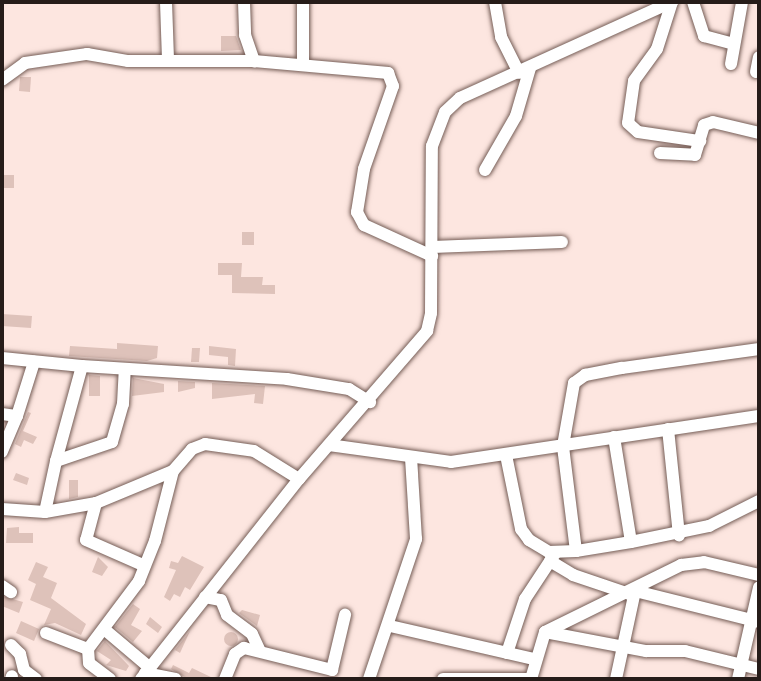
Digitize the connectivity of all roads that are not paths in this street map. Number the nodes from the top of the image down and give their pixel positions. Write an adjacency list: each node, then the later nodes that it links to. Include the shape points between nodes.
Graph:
1 (166, 2): 10 (street)
2 (244, 2): 11 (street, via 245,35)
3 (303, 2): 13 (street)
4 (495, 2): 14 (street, via 501,37)
5 (672, 2): 14 (street); 18 (street, via 657,49 634,81 628,123 638,132)
6 (693, 2): 8 (street, via 705,36)
7 (742, 2): 8 (street)
8 (733, 44): 12 (street)
9 (759, 57): 15 (street)
10 (167, 60): 11 (street); 16 (street, via 69,55 25,63)
11 (254, 61): 13 (street)
12 (731, 64)
13 (303, 65): 22 (street, via 381,70 392,78 389,102 363,169 357,212 364,225)
14 (524, 71): 20 (street, via 516,116); 22 (street, via 460,98 436,127)
15 (756, 72)
16 (2, 80)
17 (759, 133): 18 (street, via 713,122 704,125)
18 (700, 141): 19 (street, via 695,155)
19 (660, 153)
20 (485, 170)
21 (562, 242): 22 (street)
22 (432, 251): 28 (street, via 427,331)
23 (759, 349): 35 (street, via 585,375 573,387)
24 (2, 358): 25 (street)
25 (34, 362): 26 (street); 30 (street)
26 (82, 366): 27 (street); 39 (street)
27 (125, 369): 28 (street, via 288,379 349,389); 39 (street, via 123,404 112,442)
28 (370, 402): 34 (street)
29 (2, 414): 30 (street)
30 (17, 416): 36 (street)
31 (759, 416): 32 (street)
32 (667, 429): 33 (street); 46 (street)
33 (614, 437): 35 (street); 47 (street)
34 (329, 445): 38 (street); 41 (street)
35 (563, 446): 37 (street); 48 (street)
36 (2, 452)
37 (506, 455): 38 (street, via 452,462); 49 (street, via 521,529)
38 (411, 458): 57 (street, via 416,539)
39 (56, 461): 45 (street)
40 (173, 471): 41 (street, via 192,449 219,444 254,451); 43 (street); 50 (street)
41 (299, 479): 54 (street)
42 (759, 500): 46 (street)
43 (96, 503): 45 (street); 50 (street, via 86,540)
44 (2, 509): 45 (street)
45 (45, 512)
46 (679, 535): 47 (street)
47 (631, 542): 48 (street)
48 (576, 551): 49 (street)
49 (553, 556): 53 (street, via 584,579); 65 (street, via 525,599)
50 (145, 566): 58 (street)
51 (759, 575): 53 (street, via 692,562)
52 (759, 587): 56 (street)
53 (632, 592): 56 (street); 59 (street); 62 (street)
54 (205, 597): 64 (street, via 221,600 227,615 252,634); 70 (street)
55 (345, 615): 67 (street, via 334,668)
56 (755, 621): 68 (street)
57 (390, 626): 65 (street); 76 (street)
58 (104, 629): 63 (street); 70 (street)
59 (545, 632): 62 (street); 66 (street)
60 (46, 633): 63 (street)
61 (12, 645): 71 (street, via 24,670)
62 (621, 645): 68 (street, via 685,651); 79 (street)
63 (88, 649): 72 (street, via 89,663)
64 (260, 651): 67 (street); 74 (street, via 239,650)
65 (507, 653): 66 (street)
66 (534, 659): 78 (street)
67 (302, 665): 75 (street)
68 (741, 665): 69 (street); 80 (street)
69 (759, 669)
70 (145, 673): 73 (street)
71 (36, 679)
72 (110, 679)
73 (176, 679)
74 (225, 679)
75 (298, 679)
76 (369, 679)
77 (443, 679): 78 (street)
78 (532, 679)
79 (616, 679)
80 (738, 679)

